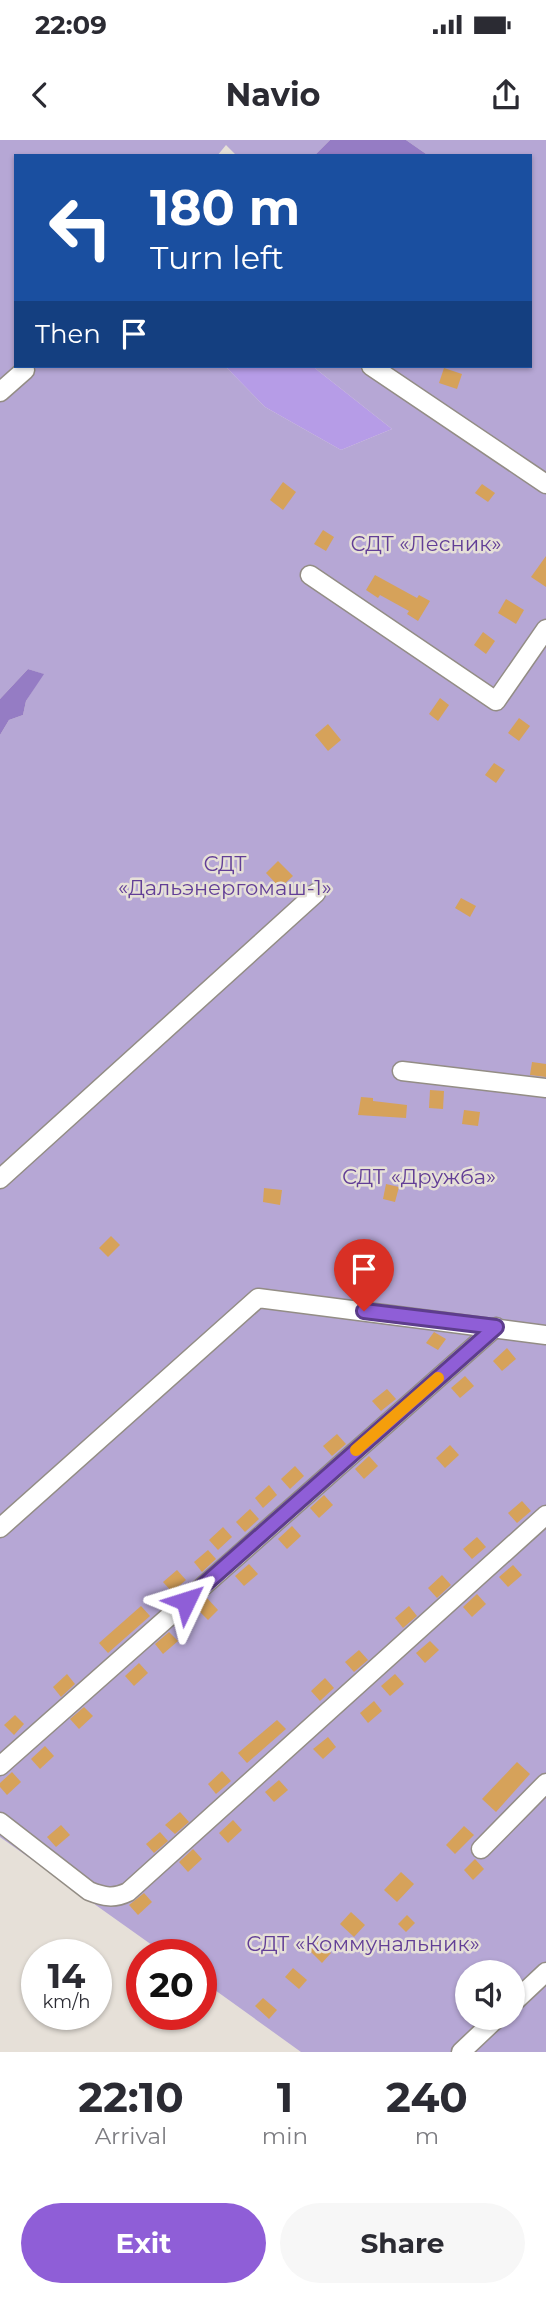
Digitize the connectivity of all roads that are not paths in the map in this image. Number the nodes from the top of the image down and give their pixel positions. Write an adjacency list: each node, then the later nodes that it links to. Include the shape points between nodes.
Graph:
1 (374, 368): 4 (lane)
2 (24, 370): 3 (lane)
3 (0, 392)
4 (546, 484)
5 (310, 575): 6 (lane, via 496,701)
6 (546, 629)
7 (316, 893): 10 (lane)
8 (402, 1071): 9 (lane)
9 (546, 1088)
10 (0, 1179)
11 (496, 1327): 12 (lane); 14 (lane, via 258,1298); 15 (lane)
12 (546, 1335)
13 (546, 1516): 17 (lane, via 128,1892 103,1897 89,1891)
14 (0, 1528)
15 (0, 1766)
16 (546, 1783): 18 (lane)
17 (0, 1822)
18 (481, 1849)
19 (546, 1972): 20 (lane)
20 (525, 1992)
21 (484, 2030): 22 (lane)
22 (461, 2052)

